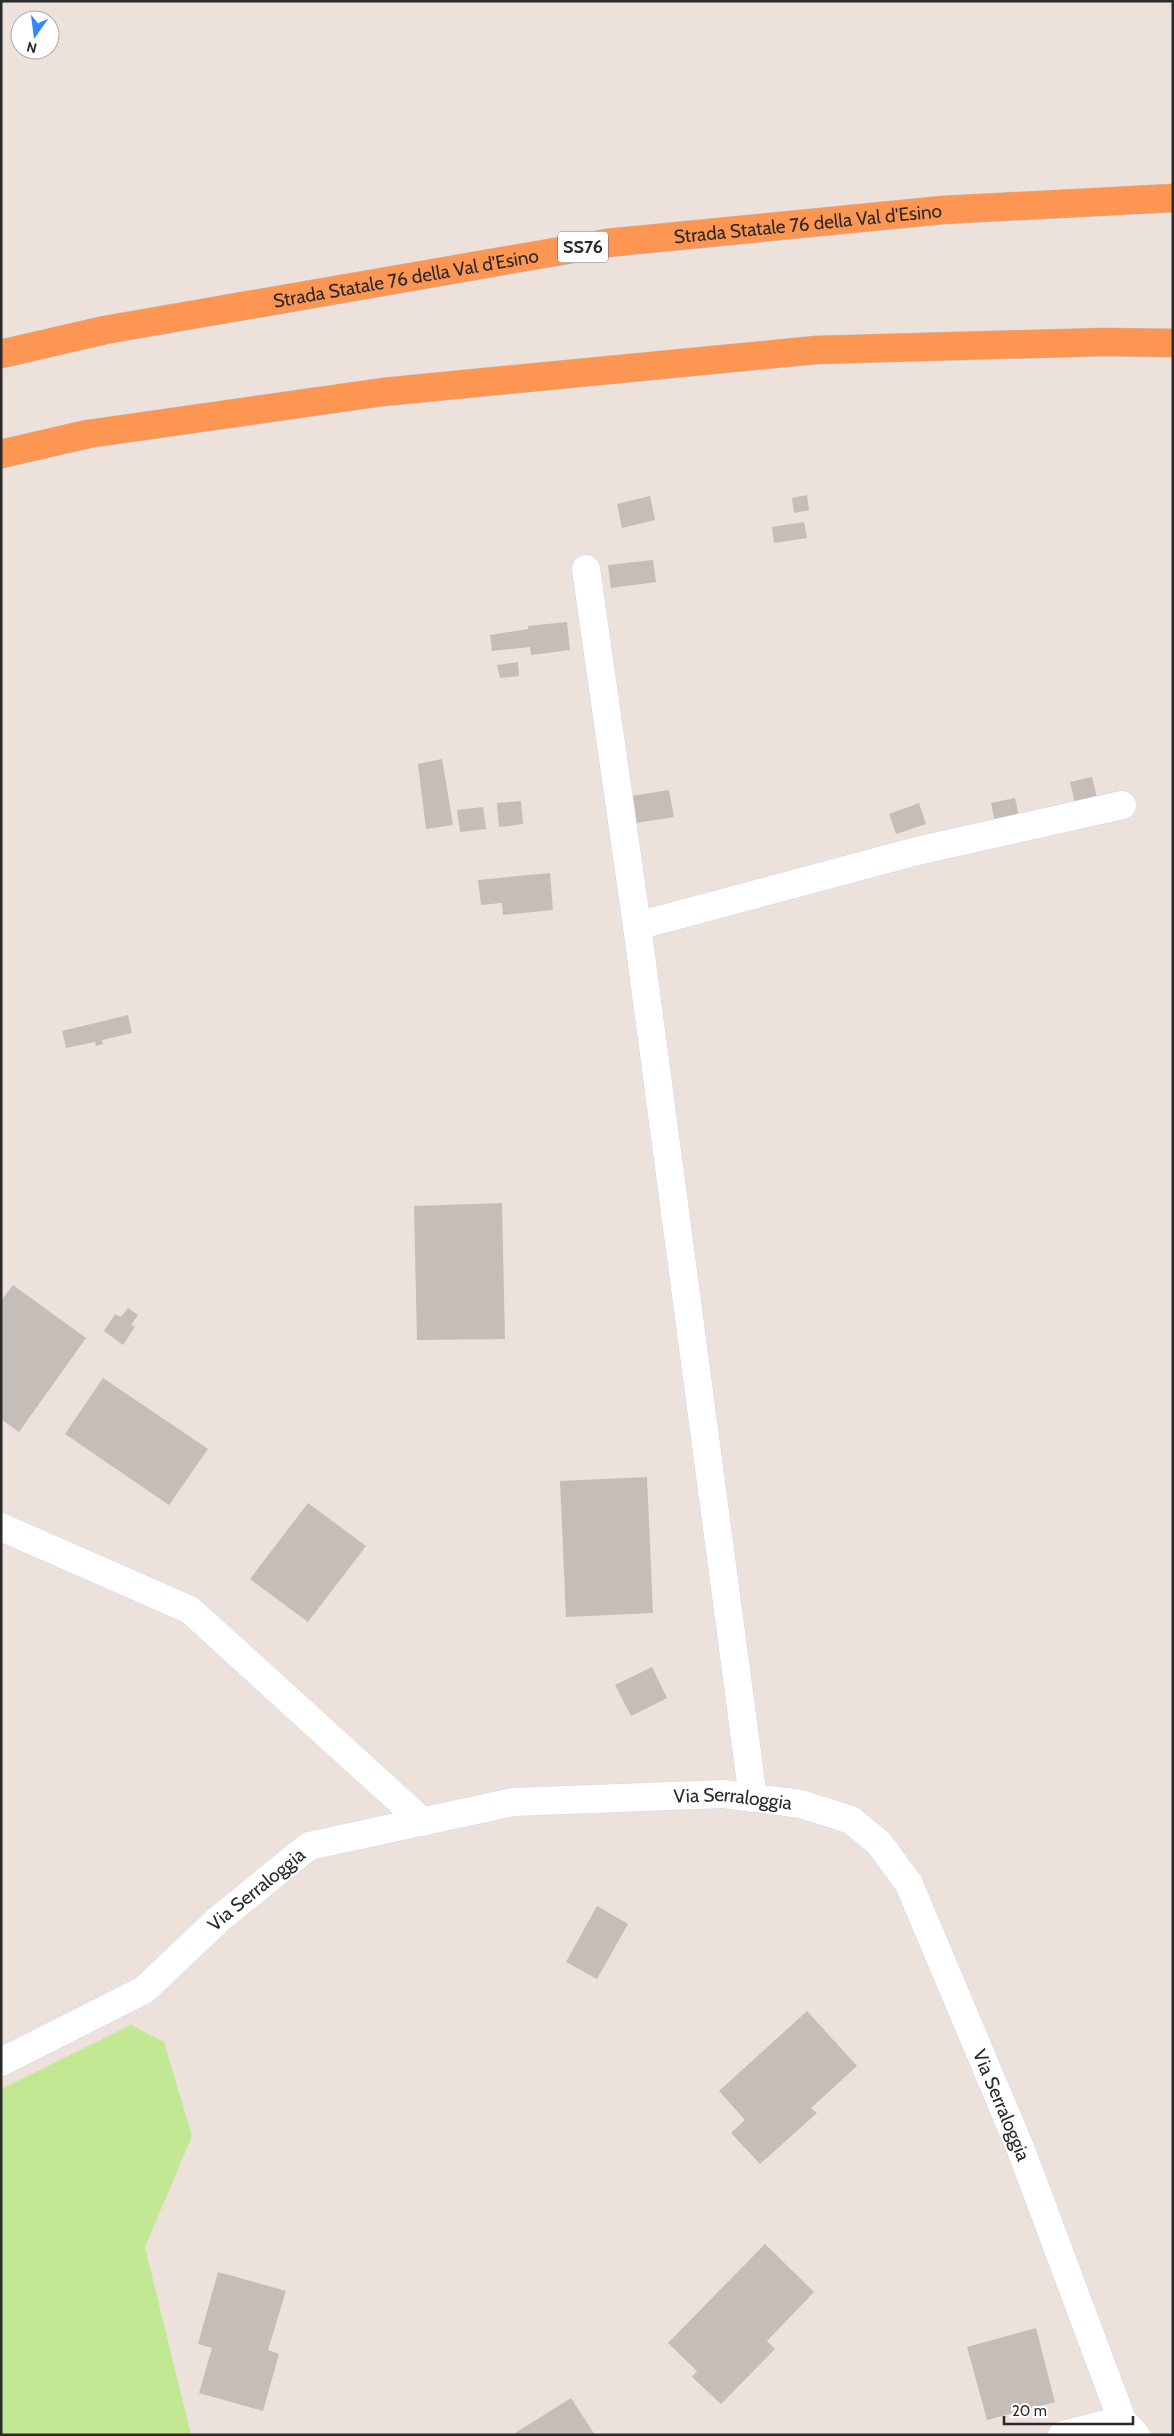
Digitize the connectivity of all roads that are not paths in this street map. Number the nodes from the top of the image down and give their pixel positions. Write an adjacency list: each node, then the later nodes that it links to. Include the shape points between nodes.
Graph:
1 (1173, 198): 3 (highway, Strada Statale 76 della Val d'Esino / SS76, via 943,210 606,243 105,330)
2 (1173, 343): 4 (highway, via 1103,342 806,351 383,392 88,434)
3 (1, 354)
4 (1, 454)
5 (586, 569): 7 (street)
6 (1122, 805): 7 (street, via 917,851)
7 (637, 926): 9 (street)
8 (1, 1527): 10 (street, via 190,1610)
9 (753, 1798): 10 (street, Via Serraloggia, via 723,1794 513,1802); 12 (street, Via Serraloggia, via 801,1804 852,1820 879,1843 908,1884 1021,2150)
10 (423, 1822): 11 (street, Via Serraloggia, via 309,1846 219,1919 144,1990)
11 (1, 2062)
12 (1129, 2427): 13 (street)
13 (1062, 2435)

